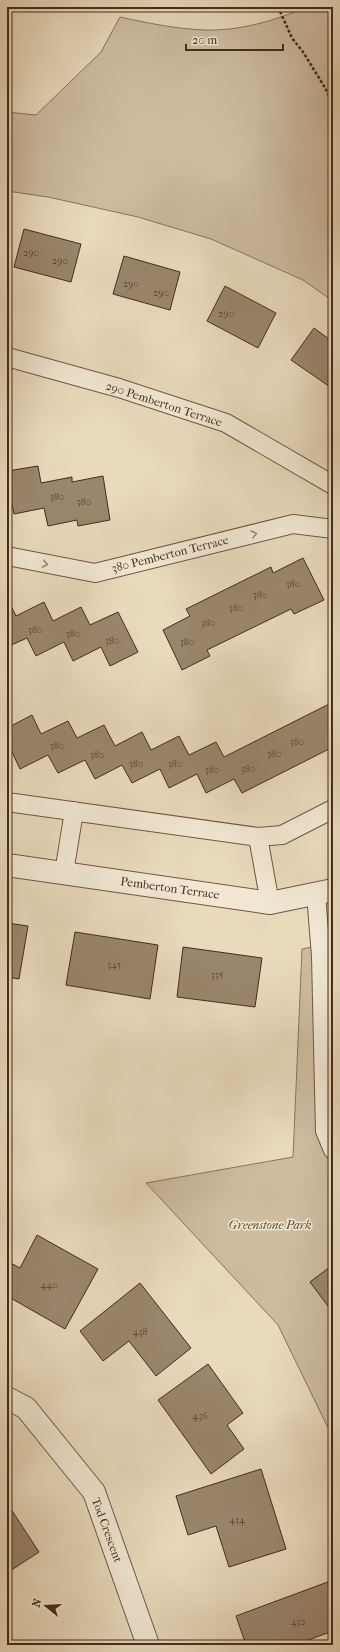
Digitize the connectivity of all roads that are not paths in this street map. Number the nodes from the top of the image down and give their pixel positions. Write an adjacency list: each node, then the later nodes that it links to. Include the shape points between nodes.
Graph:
1 (7, 357): 2 (lane, 290 Pemberton Terrace, via 119,388 226,423)
2 (333, 485)
3 (333, 529): 4 (lane, 380 Pemberton Terrace, one-way to 3, via 95,573 293,524)
4 (7, 556)
5 (7, 802): 7 (lane)
6 (333, 809): 8 (lane, via 282,835)
7 (74, 811): 8 (lane); 10 (lane)
8 (258, 837): 12 (lane)
9 (7, 864): 10 (street, Pemberton Terrace)
10 (64, 873): 12 (street, Pemberton Terrace)
11 (324, 892): 12 (street, Pemberton Terrace); 13 (lane, via 321,956 325,1131)
12 (270, 903)
13 (333, 1150)
14 (7, 1398): 15 (street, Tod Crescent, via 26,1408 94,1492)
15 (148, 1645)

